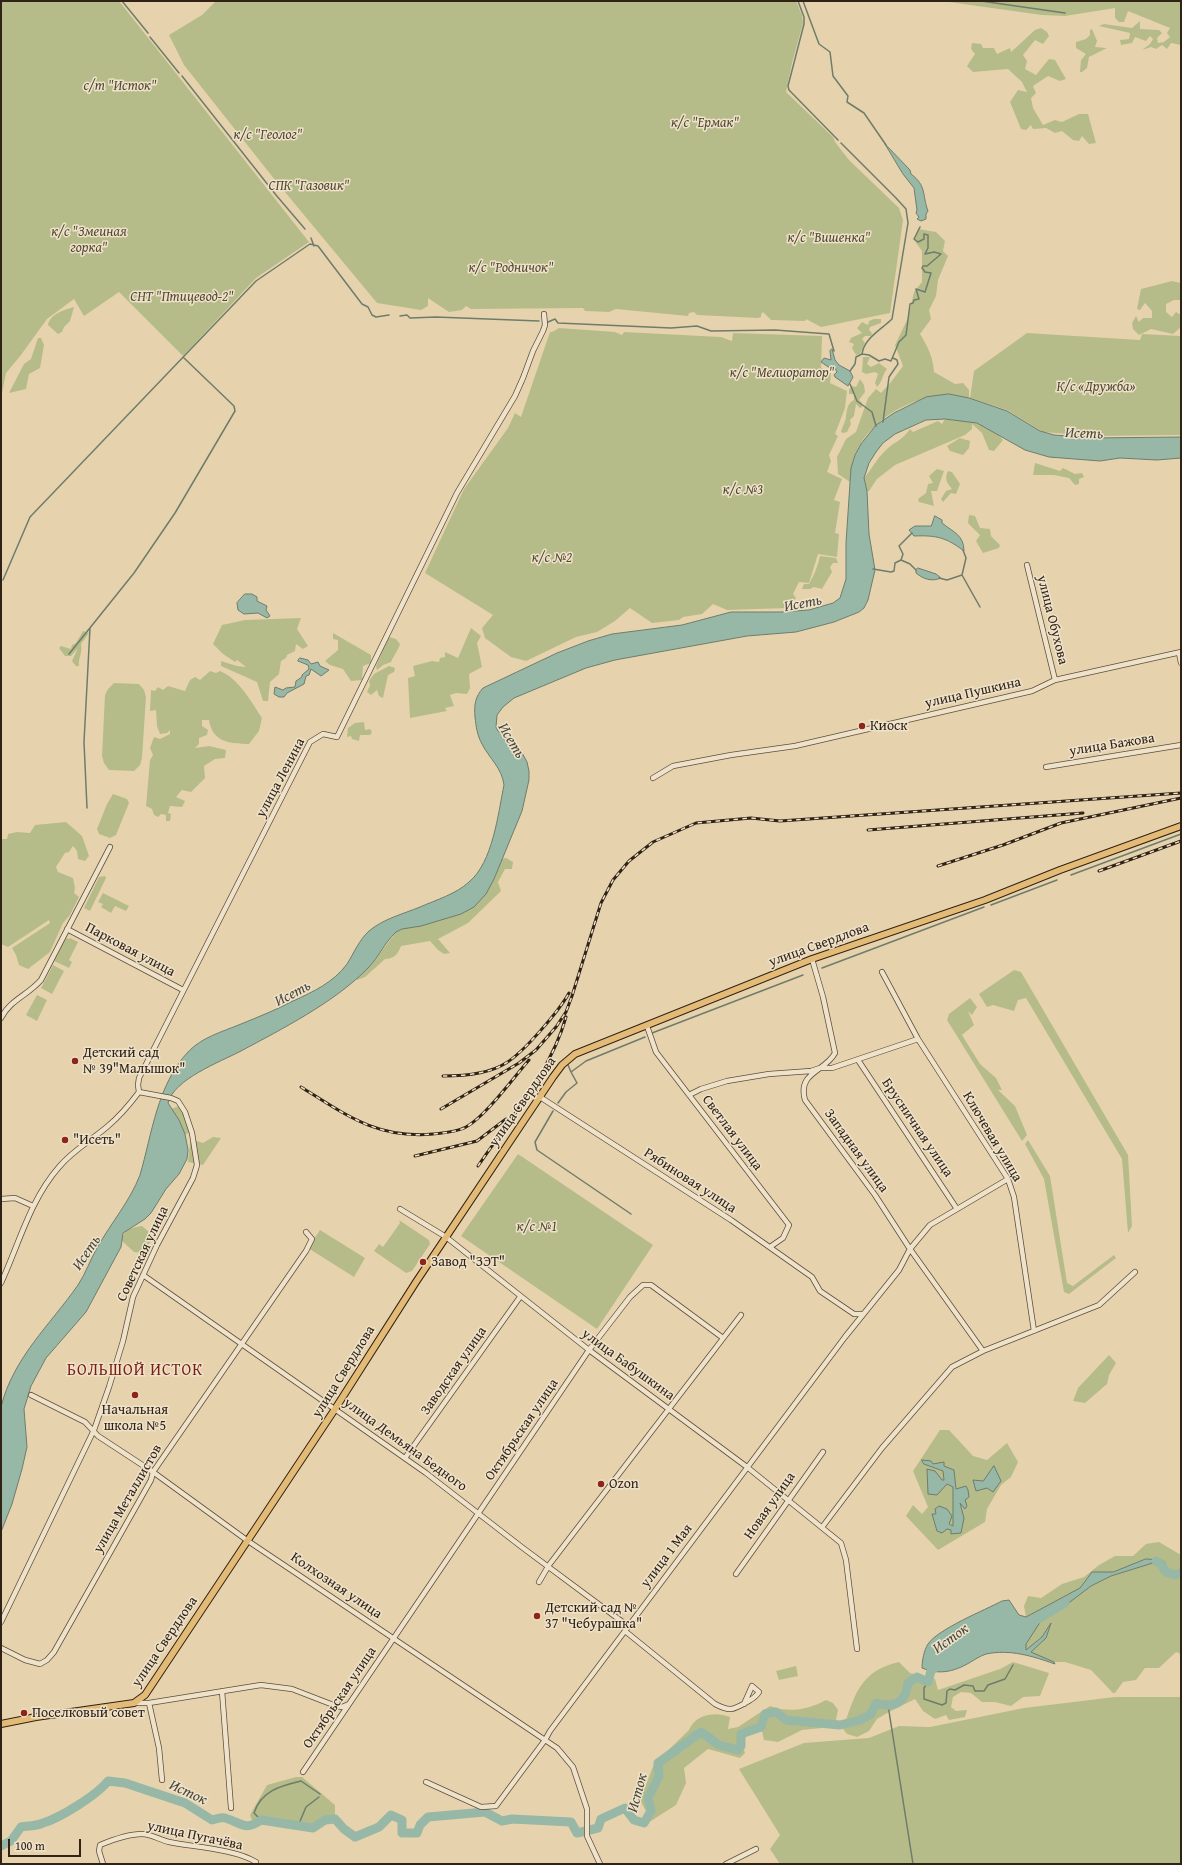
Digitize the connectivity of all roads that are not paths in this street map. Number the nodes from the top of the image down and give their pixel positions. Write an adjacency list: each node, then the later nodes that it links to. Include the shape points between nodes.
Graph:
1 (544, 314): 14 (street, улица Ленина, via 545,325 515,396 457,493 337,737 323,734 310,742)
2 (1027, 565): 5 (street, улица Обухова)
3 (1180, 652): 4 (street); 5 (street, улица Пушкина)
4 (1181, 662)
5 (1055, 680): 8 (street, улица Пушкина, via 1032,691 795,746 673,766)
6 (1181, 746): 7 (street, улица Бажова)
7 (1046, 767)
8 (653, 778)
9 (1181, 826): 12 (main road, улица Свердлова, via 985,900)
10 (110, 847): 11 (street, Парковая улица)
11 (67, 929): 14 (street, Парковая улица); 15 (street, Парковая улица, via 41,980 35,988 7,1008)
12 (812, 959): 16 (main road, улица Свердлова); 19 (street, Западная улица, via 835,1047 833,1056)
13 (882, 972): 17 (street, Ключевая улица)
14 (183, 990): 20 (street, улица Ленина, via 139,1078)
15 (1, 1018)
16 (647, 1026): 21 (street, Светлая улица, via 656,1052); 22 (main road, улица Свердлова, via 575,1054 562,1065)
17 (918, 1039): 18 (street); 23 (street, Ключевая улица)
18 (858, 1060): 19 (street, via 832,1068); 27 (street, Брусничная улица)
19 (820, 1068): 21 (street, via 727,1080); 31 (street, Западная улица, via 805,1082 802,1090 805,1100 875,1195)
20 (140, 1092): 25 (street, via 109,1125 66,1159); 33 (street, Советская улица, via 178,1101 192,1132 197,1165 193,1178)
21 (689, 1095): 30 (street, Светлая улица, via 789,1225 783,1238)
22 (540, 1096): 29 (main road, улица Свердлова); 30 (street, Рябиновая улица)
23 (1008, 1179): 27 (street, улица 1 Мая); 38 (street, Ключевая улица, via 1014,1197)
24 (1, 1199): 25 (street, via 16,1198)
25 (33, 1206): 34 (street)
26 (400, 1209): 29 (street, улица Бабушкина)
27 (957, 1209): 31 (street, улица 1 Мая, via 930,1225)
28 (306, 1232): 40 (street, улица Металлистов, via 312,1239 306,1251)
29 (446, 1237): 35 (street, улица Бабушкина); 45 (main road, улица Свердлова)
30 (770, 1247): 36 (street, Рябиновая улица, via 812,1277 820,1291 854,1314)
31 (910, 1249): 36 (street, улица 1 Мая, via 899,1270); 42 (street, Западная улица)
32 (1136, 1272): 38 (street, via 1099,1305)
33 (144, 1275): 40 (street, улица Демьяна Бедного); 46 (street, Советская улица, via 133,1297 118,1356)
34 (1, 1284)
35 (520, 1297): 41 (street, улица Бабушкина); 48 (street, Заводская улица)
36 (863, 1314): 49 (street, улица 1 Мая)
37 (741, 1315): 39 (street)
38 (1034, 1331): 42 (street)
39 (723, 1338): 41 (street, Октябрьская улица, via 665,1294 651,1285 643,1285 630,1297); 44 (street)
40 (241, 1344): 45 (street, улица Демьяна Бедного); 50 (street, улица Металлистов)
41 (589, 1350): 44 (street, улица Бабушкина); 52 (street, Октябрьская улица)
42 (983, 1351): 53 (street, via 952,1367 882,1448)
43 (31, 1395): 46 (street, Колхозная улица, via 85,1422)
44 (668, 1408): 49 (street, улица Бабушкина); 55 (street)
45 (335, 1409): 48 (street, улица Демьяна Бедного); 54 (main road, улица Свердлова)
46 (94, 1430): 50 (street, Колхозная улица, via 98,1436); 58 (street, Советская улица)
47 (823, 1452): 51 (street, Новая улица)
48 (405, 1458): 52 (street, улица Демьяна Бедного)
49 (747, 1467): 51 (street, улица Бабушкина); 59 (street, улица 1 Мая)
50 (153, 1472): 54 (street, Колхозная улица); 62 (street, улица Металлистов, via 151,1480 48,1660 40,1664 34,1663)
51 (788, 1499): 53 (street, улица Бабушкина); 56 (street, Новая улица)
52 (480, 1513): 55 (street, улица Демьяна Бедного); 61 (street, Октябрьская улица)
53 (823, 1526): 63 (street, улица Бабушкина, via 841,1543 846,1560)
54 (248, 1541): 61 (street, Колхозная улица); 65 (main road, улица Свердлова, via 145,1695)
55 (548, 1567): 57 (street); 59 (street, улица Демьяна Бедного)
56 (736, 1574)
57 (539, 1582)
58 (1, 1622)
59 (628, 1626): 60 (street, улица 1 Мая)
60 (625, 1631): 68 (street, via 715,1704 732,1710); 70 (street, улица 1 Мая)
61 (394, 1638): 67 (street, Октябрьская улица); 70 (street, Колхозная улица)
62 (1, 1648)
63 (857, 1650)
64 (222, 1691): 66 (street); 67 (street, via 261,1685 278,1686 336,1706); 74 (street)
65 (134, 1703): 66 (street); 69 (main road)
66 (149, 1703): 72 (street, via 159,1748)
67 (349, 1704): 71 (street, Октябрьская улица)
68 (744, 1704)
69 (1, 1724)
70 (545, 1740): 73 (street, улица 1 Мая, via 496,1806 481,1807); 78 (street, Колхозная улица, via 563,1754 573,1767 587,1809 587,1836)
71 (303, 1772)
72 (162, 1780)
73 (426, 1782)
74 (231, 1808)
75 (756, 1849): 79 (street)
76 (103, 1864): 77 (street, улица Пугачёва, via 100,1846 128,1836 143,1834 252,1859)
77 (256, 1864)
78 (600, 1864)
79 (726, 1864)

